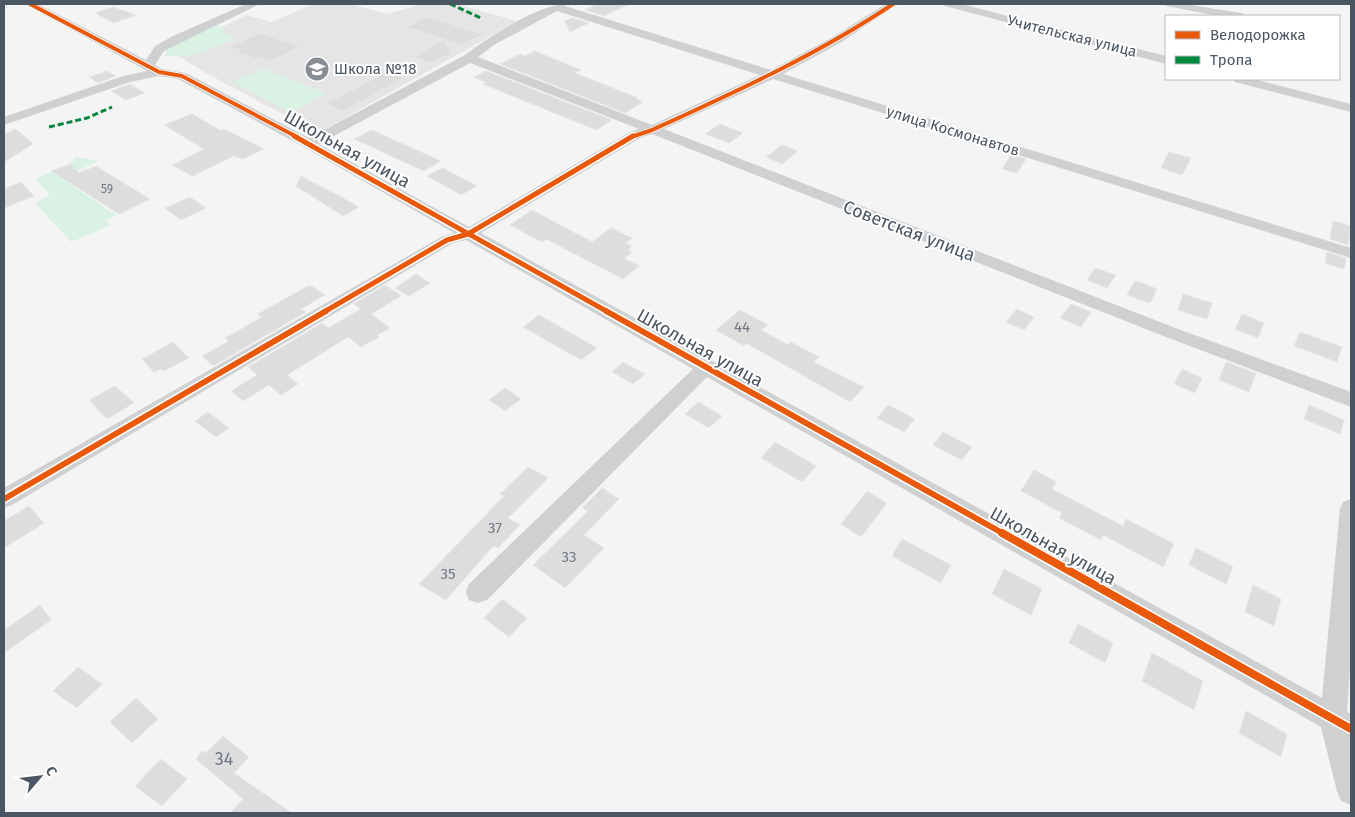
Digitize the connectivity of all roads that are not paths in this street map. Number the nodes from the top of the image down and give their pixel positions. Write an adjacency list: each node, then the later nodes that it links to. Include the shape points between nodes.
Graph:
1 (30, 4): 10 (street, Школьная улица)
2 (255, 4): 10 (street, via 159,49)
3 (893, 4): 11 (street)
4 (949, 4): 9 (street, Учительская улица)
5 (1171, 4): 7 (street)
6 (559, 5): 8 (street, via 490,42); 11 (street, улица Космонавтов)
7 (1233, 15)
8 (469, 58): 15 (street, Советская улица); 16 (street)
9 (1165, 60)
10 (154, 70): 14 (street); 16 (street, Школьная улица, via 182,76)
11 (773, 74): 15 (street); 18 (street, улица Космонавтов)
12 (1243, 80): 13 (street)
13 (1351, 108)
14 (4, 122)
15 (652, 130): 17 (street, via 634,135); 20 (street, Советская улица)
16 (309, 144): 17 (street, Школьная улица)
17 (468, 234): 19 (street, Школьная улица); 21 (street, via 447,240)
18 (1351, 253)
19 (705, 368): 23 (street); 24 (street, Школьная улица)
20 (1351, 400)
21 (4, 499)
22 (1351, 508): 24 (street)
23 (478, 592)
24 (1342, 724): 25 (street)
25 (1351, 791)

